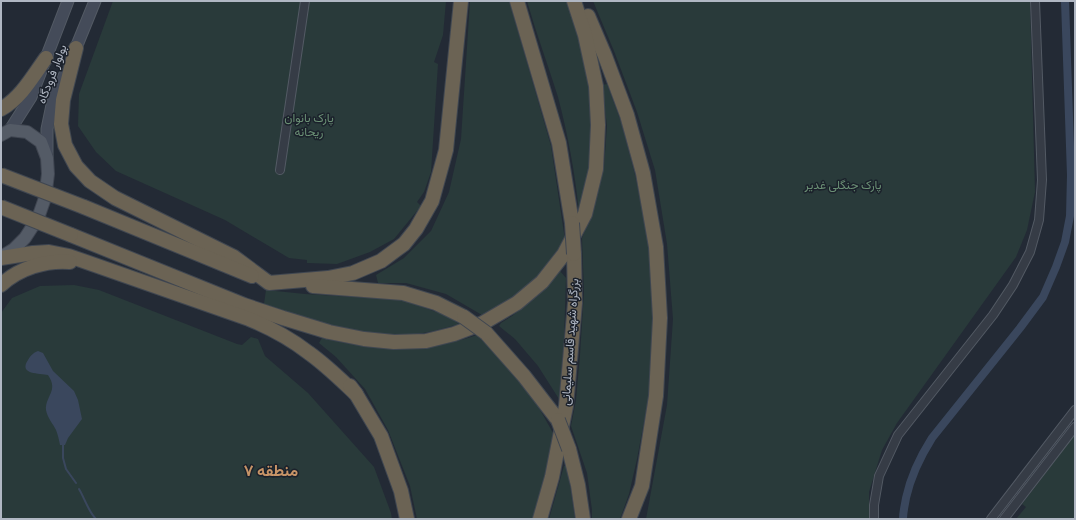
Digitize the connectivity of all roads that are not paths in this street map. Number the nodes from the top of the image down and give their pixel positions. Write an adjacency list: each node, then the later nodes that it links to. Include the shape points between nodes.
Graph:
1 (68, 1): 10 (main road, بولوار فرودگاه)
2 (95, 1): 9 (main road, بولوار فرودگاه)
3 (305, 1): 14 (street)
4 (461, 1): 19 (highway, via 446,150 432,201 416,229 404,244 381,261 353,273 328,278)
5 (517, 1): 31 (highway, بزرگراه شهید قاسم سلیمانی, bridge, via 559,143 572,223 574,254 575,303 566,406 552,477)
6 (574, 1): 21 (highway, via 585,35 596,86 596,169 585,214 564,254 542,282 517,303 484,323 426,341 394,342 357,338 329,332)
7 (581, 1): 27 (highway, via 627,115 643,173 656,247 660,318 656,396)
8 (1036, 1): 35 (street, via 1042,180 1039,220 1030,252 993,315 898,435 879,476)
9 (76, 48): 13 (main road, بولوار فرودگاه, via 53,100 47,129); 19 (highway, via 63,100 61,124 65,145 76,166 90,182 115,198 234,257)
10 (46, 58): 11 (highway, via 20,94); 12 (main road, بولوار فرودگاه, via 31,97)
11 (1, 109)
12 (6, 133): 13 (main road, via 27,132 41,142)
13 (47, 158): 17 (main road, via 47,187 38,218 25,238)
14 (280, 170)
15 (1, 175): 19 (highway, bridge)
16 (1, 207): 21 (highway, bridge)
17 (1, 257): 18 (highway, via 48,252)
18 (93, 264): 20 (highway, via 45,263 24,269); 22 (highway, via 268,327 310,353)
19 (269, 283): 32 (highway, bridge, via 402,293 436,303 464,317 486,333 558,420 569,449)
20 (1, 285)
21 (244, 305): 22 (highway, via 297,336 327,360)
22 (356, 394): 30 (highway, via 381,436 401,491)
23 (1075, 410): 25 (street)
24 (1075, 427): 26 (street)
25 (1034, 464): 26 (street); 28 (street)
26 (1042, 470): 29 (street)
27 (642, 486): 33 (highway); 34 (highway)
28 (1002, 504): 29 (street); 36 (street)
29 (1010, 510): 37 (street)
30 (407, 519)
31 (540, 519)
32 (583, 519)
33 (629, 519)
34 (640, 519)
35 (874, 519)
36 (991, 519)
37 (1004, 519)

